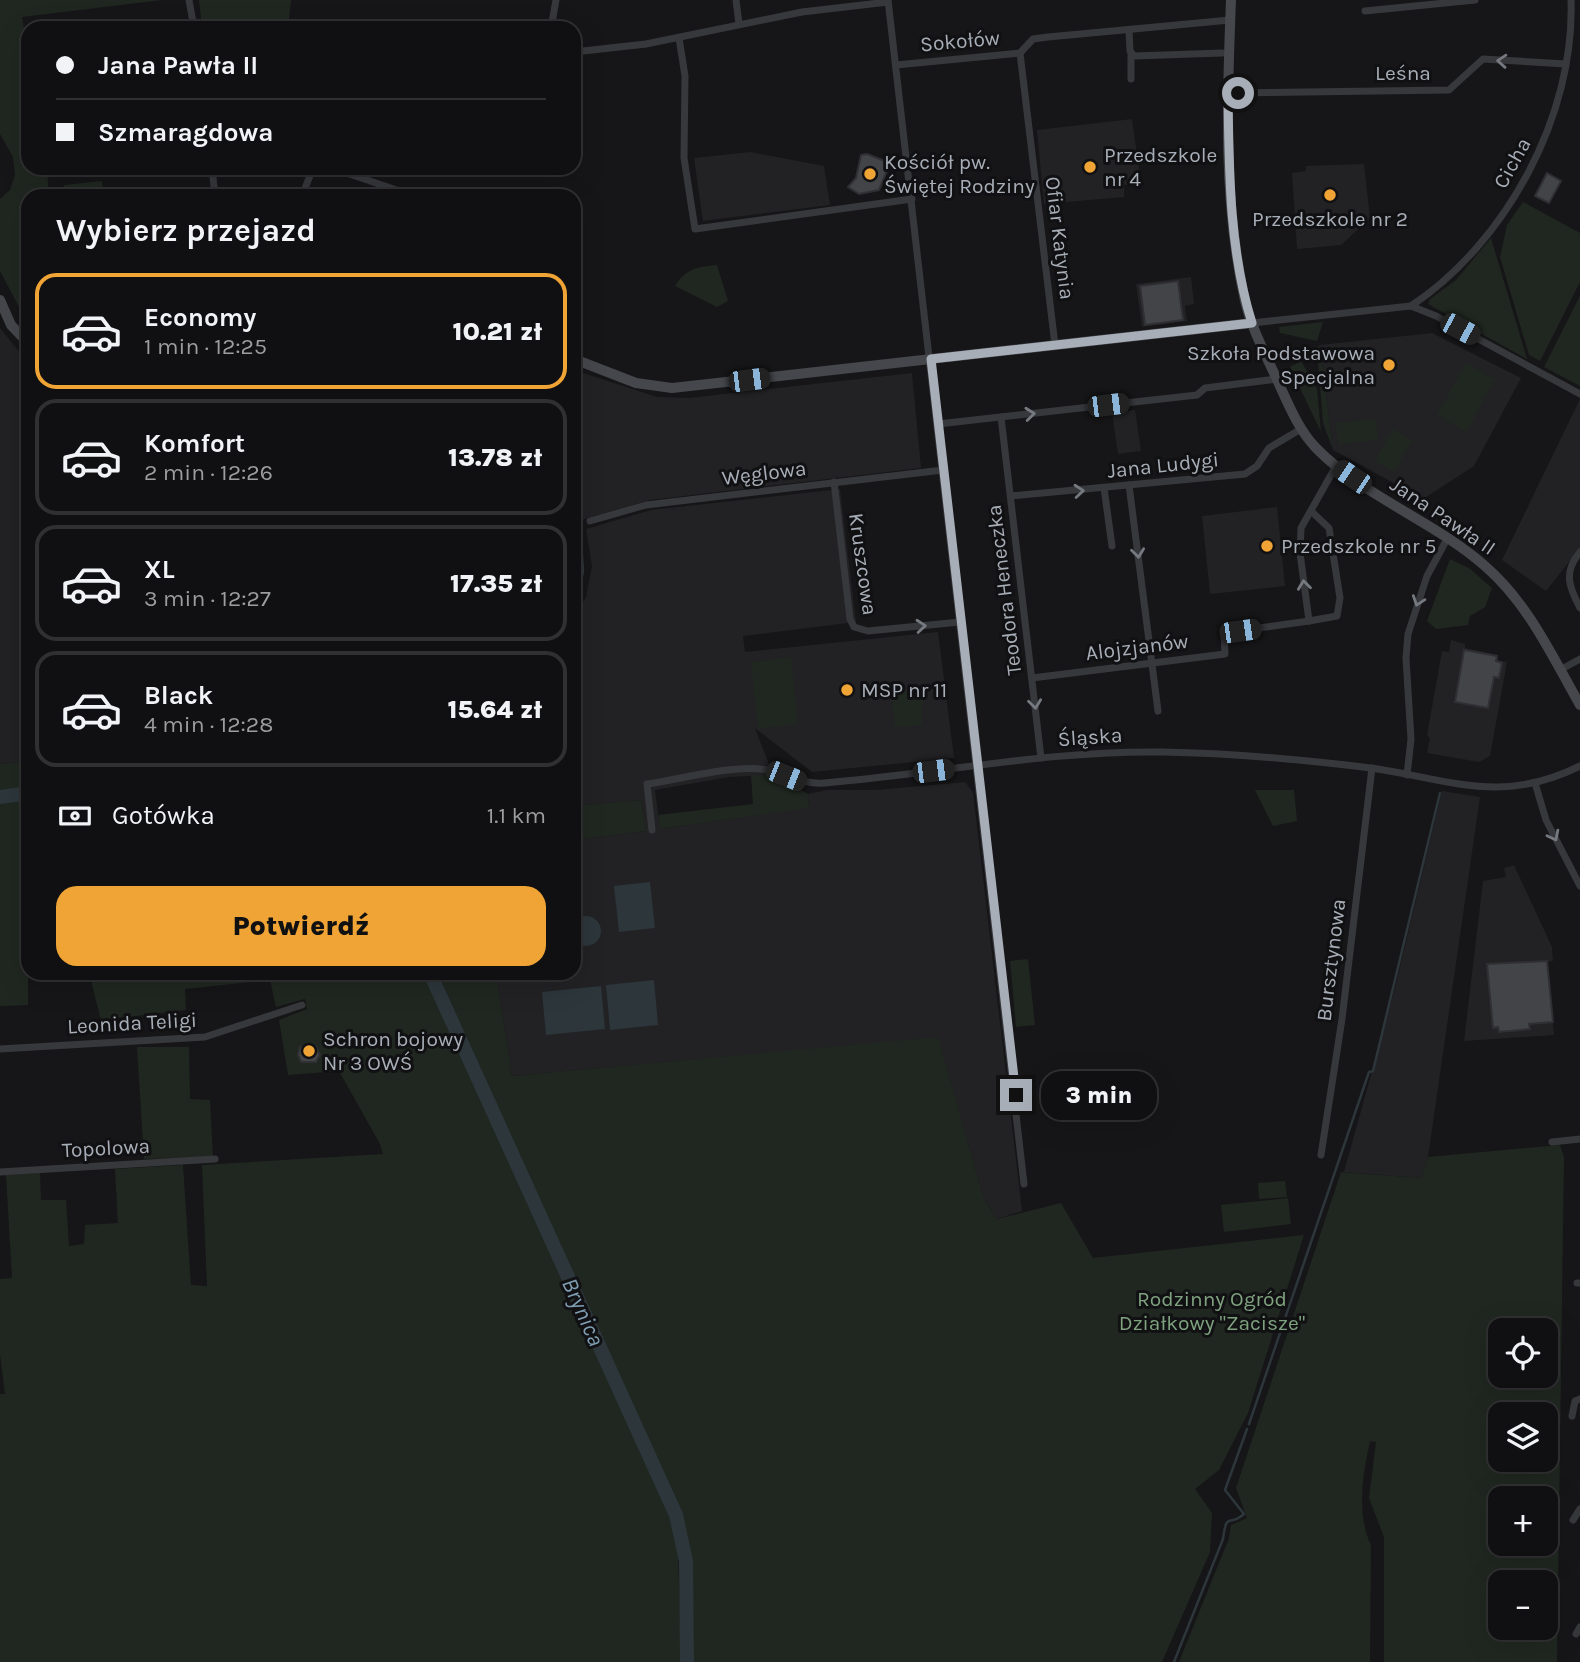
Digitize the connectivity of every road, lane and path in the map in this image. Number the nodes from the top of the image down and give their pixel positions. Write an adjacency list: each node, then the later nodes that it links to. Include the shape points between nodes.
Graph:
1 (189, 0): 10 (street)
2 (556, 0): 11 (street)
3 (736, 0): 12 (street)
4 (1231, 0): 9 (street, Jana Pawła II)
5 (1475, 0): 8 (street)
6 (1571, 0): 19 (street, Cicha)
7 (888, 1): 12 (street); 20 (street)
8 (1365, 11)
9 (1230, 20): 13 (street, Sokołów); 22 (street, Jana Pawła II)
10 (193, 21)
11 (552, 21)
12 (739, 24): 14 (street)
13 (1129, 30): 16 (street, Sokołów, via 1033,39); 18 (street)
14 (679, 38): 15 (street); 25 (street, via 685,76 684,158 695,229)
15 (581, 52)
16 (1020, 53): 20 (street, Sokołów); 30 (street, Ofiar Katynia)
17 (1222, 53): 18 (street)
18 (1131, 55): 21 (street)
19 (1566, 64): 22 (street, Leśna, one-way to 22, via 1483,59 1449,90); 27 (street, Cicha, via 1544,145 1517,192 1454,271)
20 (896, 65): 25 (street)
21 (1131, 79)
22 (1228, 93): 28 (street, Jana Pawła II, via 1233,210)
23 (352, 175): 24 (street)
24 (394, 189)
25 (912, 199): 31 (street)
26 (0, 300): 29 (street, via 11,326)
27 (1411, 306): 28 (street); 34 (street)
28 (1252, 323): 30 (street); 33 (street, Jana Pawła II)
29 (21, 335)
30 (1055, 345): 31 (street)
31 (931, 359): 32 (street, via 672,388 636,383); 36 (street)
32 (581, 362)
33 (1277, 379): 35 (street, one-way to 33, via 1197,395 1205,388); 37 (street, Jana Pawła II)
34 (1580, 394)
35 (1001, 417): 36 (street); 43 (street, Teodora Heneczka)
36 (938, 424): 39 (street)
37 (1301, 429): 38 (street, Jana Pawła II); 41 (street, Jana Ludygi, via 1269,448 1245,474)
38 (1336, 466): 44 (street); 46 (street, Jana Pawła II)
39 (943, 470): 40 (street, Węglowa); 51 (street)
40 (834, 482): 45 (street, Węglowa, via 646,505); 51 (street, Kruszcowa, one-way to 51, via 849,619 854,628 868,631)
41 (1129, 485): 42 (street, Jana Ludygi); 53 (street, one-way to 53)
42 (1104, 488): 43 (street, Jana Ludygi, one-way to 42); 47 (street)
43 (1011, 496): 55 (street, Teodora Heneczka)
44 (1311, 511): 50 (street, one-way to 44, via 1299,540); 50 (street, via 1329,528 1340,598 1337,616)
45 (590, 521)
46 (1447, 539): 54 (street, Jana Pawła II, via 1500,580 1520,603); 62 (street, one-way to 62, via 1427,576 1408,634)
47 (1112, 546)
48 (1580, 552): 49 (street, via 1568,572 1569,587)
49 (1580, 608)
50 (1308, 621): 53 (street, Alojzjanów, via 1224,633 1225,654)
51 (960, 622): 59 (street)
52 (1580, 659): 54 (street)
53 (1153, 662): 55 (street, Alojzjanów); 57 (street)
54 (1560, 670): 56 (street, Jana Pawła II)
55 (1032, 678): 58 (street, Teodora Heneczka, one-way to 58)
56 (1580, 705)
57 (1158, 711)
58 (1041, 758): 59 (street, Śląska); 61 (street, Śląska, via 1139,752 1245,754)
59 (978, 766): 64 (street, Śląska, via 825,783 804,783 768,769 647,784); 73 (street)
60 (1580, 766): 63 (street, Śląska)
61 (1372, 768): 62 (street, Śląska); 70 (street, Bursztynowa)
62 (1407, 775): 63 (street, Śląska, via 1472,788)
63 (1535, 783): 65 (street, one-way to 65, via 1546,820)
64 (652, 830)
65 (1580, 886)
66 (302, 1005): 67 (street, Leonida Teligi, via 205,1037)
67 (0, 1049)
68 (1580, 1139): 69 (street)
69 (1552, 1142)
70 (1321, 1156)
71 (215, 1159): 72 (street, Topolowa)
72 (0, 1171)
73 (1024, 1184)
74 (1580, 1399): 75 (street, via 1575,1401)
75 (1572, 1416)
76 (1580, 1509): 77 (street)
77 (1573, 1520)

